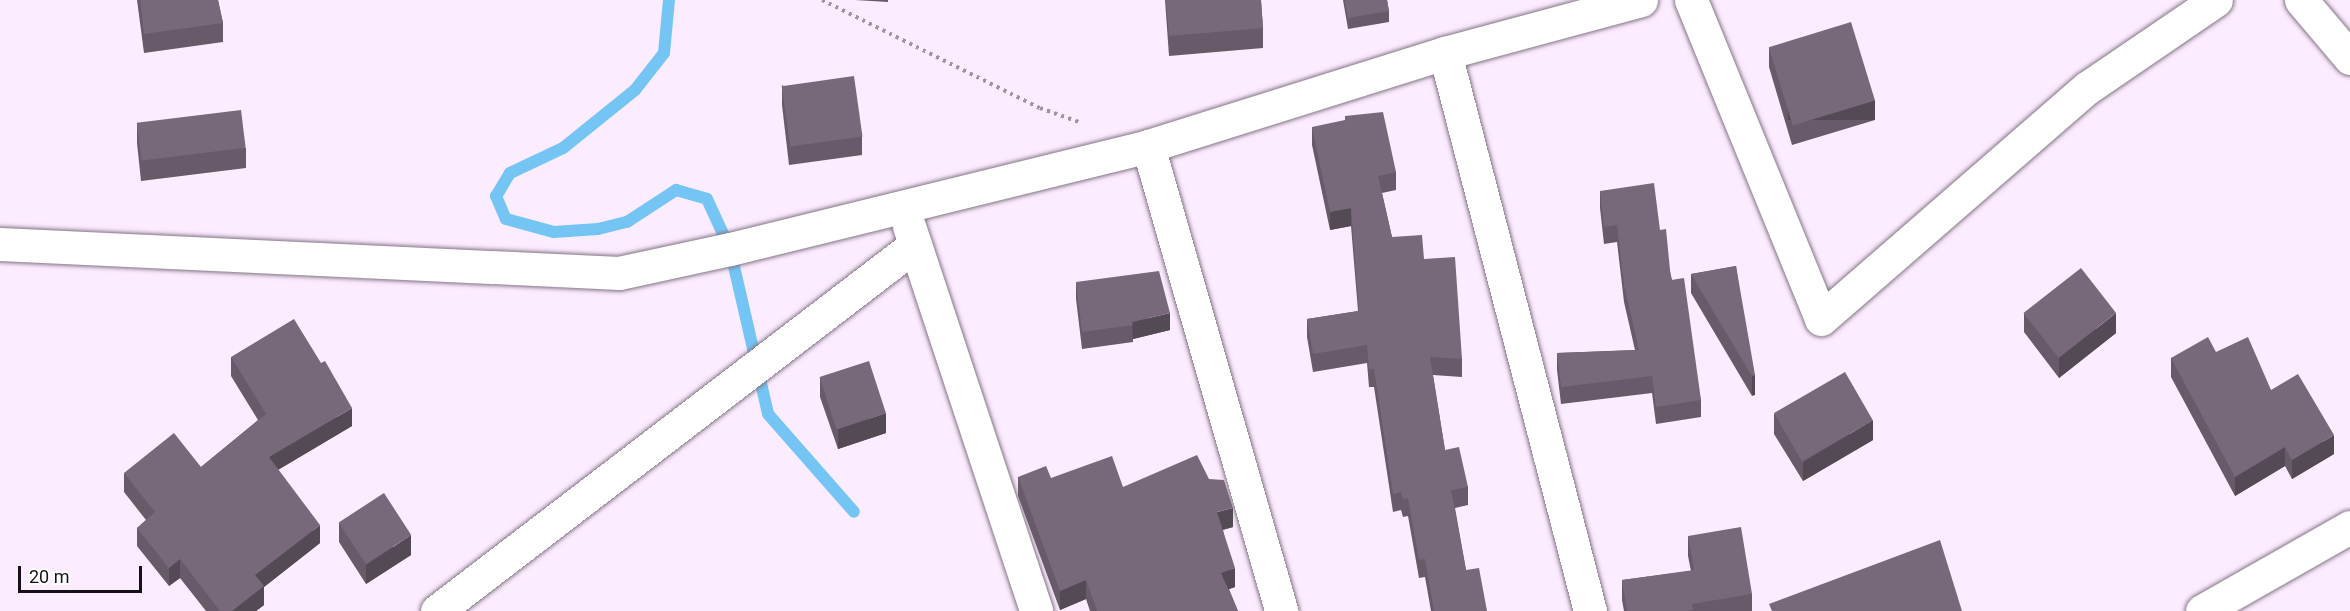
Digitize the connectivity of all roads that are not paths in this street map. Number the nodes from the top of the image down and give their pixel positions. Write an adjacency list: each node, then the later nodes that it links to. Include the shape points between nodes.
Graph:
1 (1641, 0): 5 (street)
2 (1691, 0): 3 (street, via 1821,319 2087,88)
3 (2216, 0)
4 (2301, 0): 6 (street)
5 (1445, 53): 7 (street); 16 (street)
6 (2350, 58)
7 (1148, 146): 8 (street); 15 (street)
8 (903, 207): 9 (street, via 620,273); 10 (street)
9 (0, 244)
10 (915, 245): 13 (street); 14 (street)
11 (2350, 527): 12 (street)
12 (2210, 610)
13 (437, 611)
14 (1036, 611)
15 (1281, 611)
16 (1590, 611)

